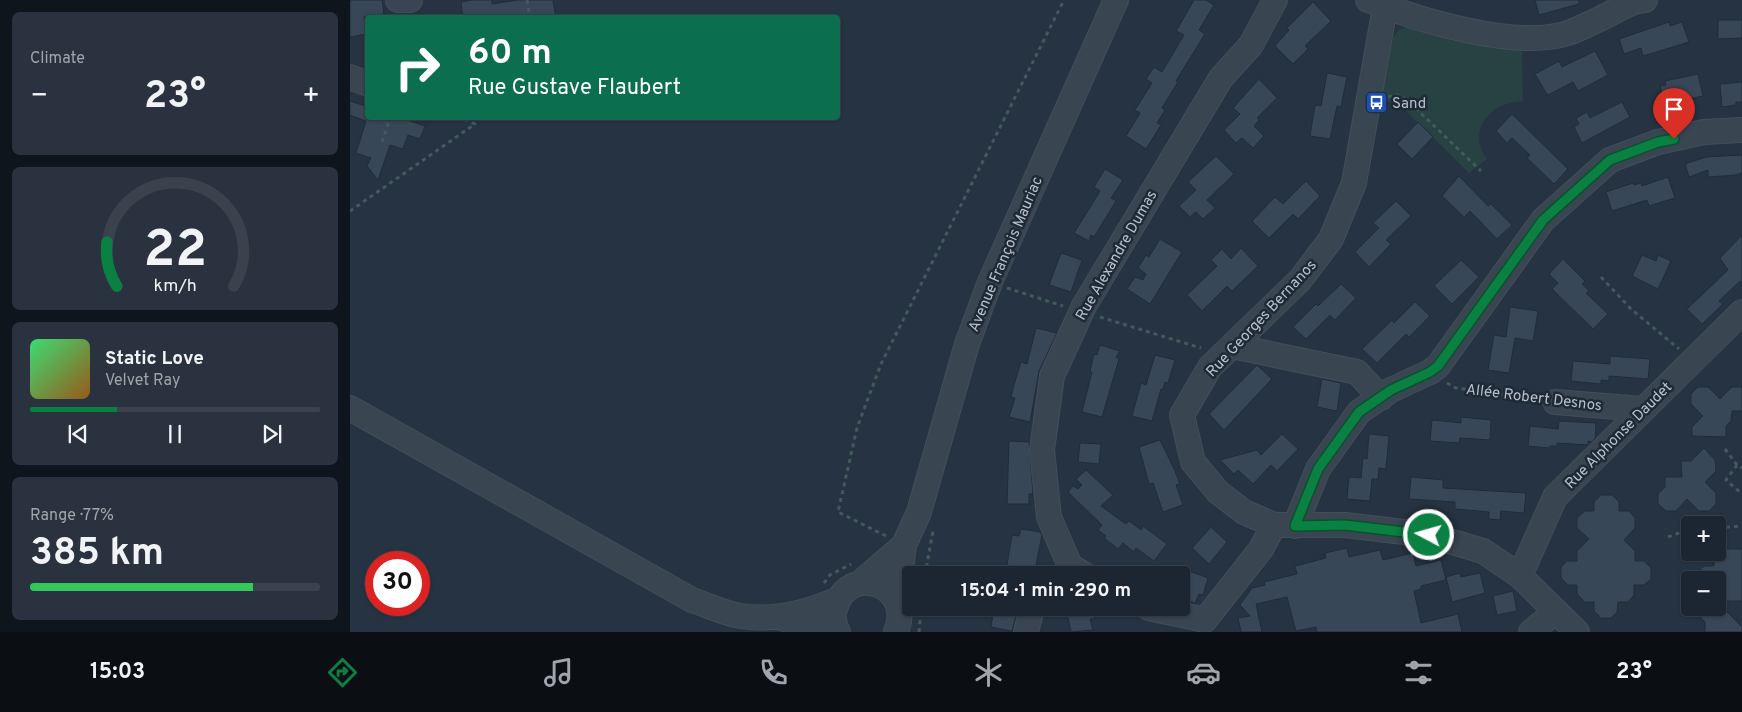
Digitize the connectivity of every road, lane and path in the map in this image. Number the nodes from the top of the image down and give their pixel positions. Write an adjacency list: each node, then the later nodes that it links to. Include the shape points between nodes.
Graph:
1 (398, 0): 2 (street)
2 (410, 0)
3 (527, 0): 9 (path)
4 (1064, 0): 39 (path, via 881,364 857,428 838,512)
5 (1116, 0): 20 (street, Avenue François Mauriac)
6 (1275, 0): 21 (street, Rue Alexandre Dumas, via 1251,45 1220,78)
7 (1645, 0): 8 (street, via 1568,33 1536,39 1502,37)
8 (1376, 3): 23 (street, Rue Georges Bernanos, via 1354,183 1331,239 1300,280)
9 (530, 15)
10 (350, 77): 11 (street)
11 (365, 83)
12 (1386, 98): 17 (path, via 1396,95 1406,100)
13 (389, 120): 16 (path)
14 (466, 120): 18 (path, via 475,124)
15 (1742, 130): 25 (street, via 1704,132 1658,142 1610,160 1543,220 1438,366)
16 (382, 142)
17 (1481, 171)
18 (350, 211)
19 (1601, 277): 24 (path, via 1631,309)
20 (990, 282): 21 (path); 39 (street, Avenue François Mauriac, via 967,344 919,512)
21 (1082, 312): 23 (path, via 1197,348); 41 (street, Rue Alexandre Dumas, via 1052,376 1042,450 1049,517)
22 (1742, 312): 24 (street, Rue Alphonse Daudet)
23 (1232, 346): 26 (street, via 1357,372); 34 (street, Rue Georges Bernanos, via 1210,367 1182,415 1192,462 1218,492 1244,512)
24 (1692, 361): 29 (street, Rue Alphonse Daudet)
25 (1430, 372): 26 (street); 27 (path, Allée Robert Desnos, via 1456,388)
26 (1381, 398): 34 (street, via 1359,412 1318,469)
27 (1555, 402): 29 (street, Allée Robert Desnos)
28 (350, 408): 50 (street, via 692,600 740,616)
29 (1642, 409): 43 (street, Rue Alphonse Daudet, via 1555,497)
30 (1724, 449): 31 (path)
31 (1737, 465): 32 (path); 33 (path, via 1726,480)
32 (1742, 468)
33 (1742, 494)
34 (1284, 526): 43 (street, Rue Georges Bernanos, via 1345,525 1429,535 1483,551); 51 (street, via 1261,549)
35 (1742, 526): 36 (path)
36 (1726, 527)
37 (1681, 532): 38 (path)
38 (1668, 537)
39 (904, 544): 40 (path); 44 (street, Avenue François Mauriac); 46 (street, Avenue François Mauriac)
40 (929, 551)
41 (1070, 566)
42 (830, 576): 45 (path)
43 (1520, 576): 47 (street, Rue Georges Bernanos)
44 (860, 583): 45 (street, Avenue François Mauriac, via 844,592); 46 (street, via 879,585 888,590)
45 (830, 592): 50 (street, Avenue François Mauriac, via 807,612); 53 (street)
46 (897, 602): 54 (street, Avenue François Mauriac, via 900,618)
47 (1556, 611): 56 (street); 57 (street, Rue Georges Bernanos)
48 (1030, 616): 55 (street)
49 (1174, 616): 51 (street)
50 (780, 617): 52 (street)
51 (1206, 626)
52 (813, 630)
53 (838, 632)
54 (896, 632)
55 (1026, 632)
56 (1531, 632)
57 (1577, 632)

